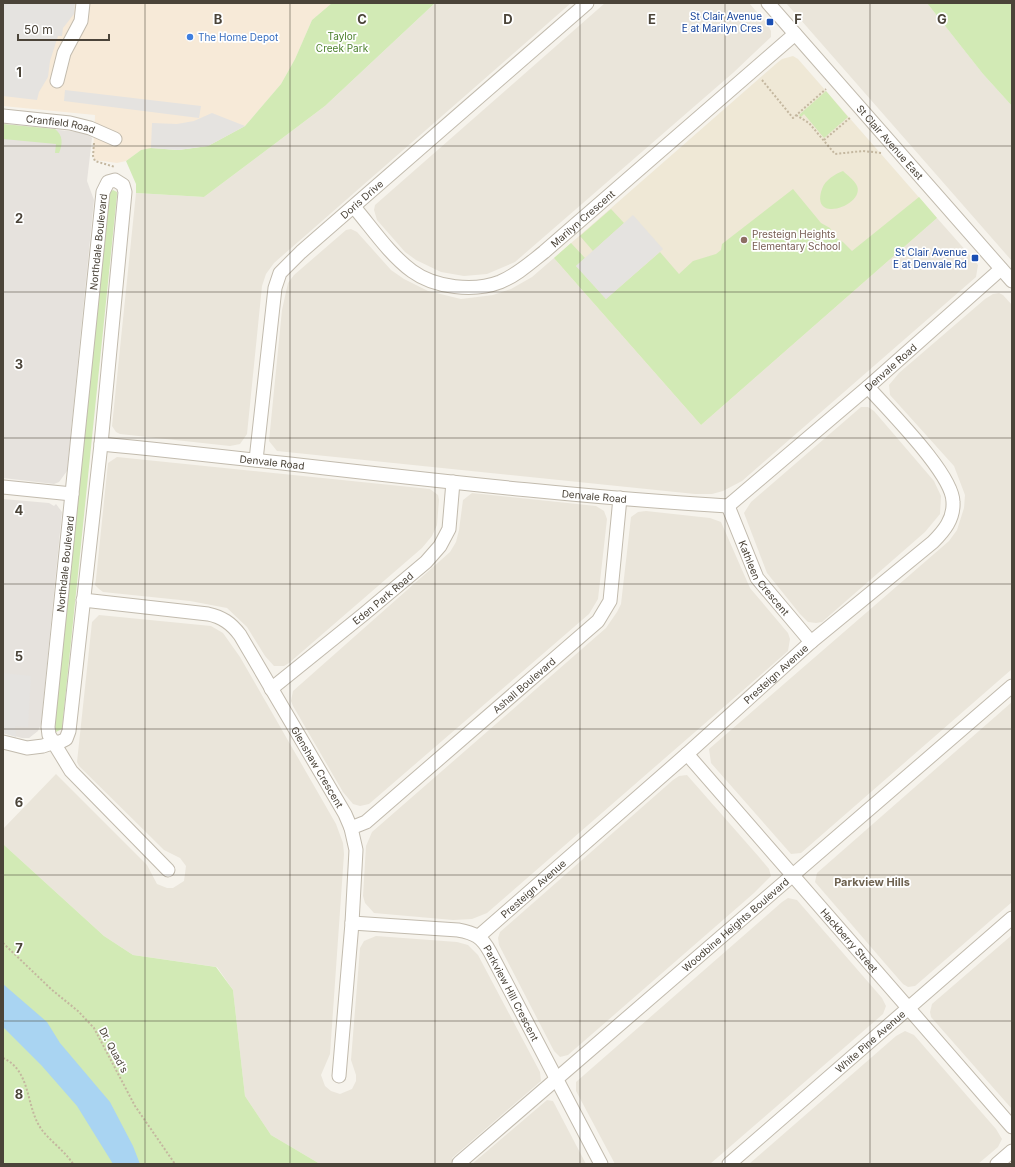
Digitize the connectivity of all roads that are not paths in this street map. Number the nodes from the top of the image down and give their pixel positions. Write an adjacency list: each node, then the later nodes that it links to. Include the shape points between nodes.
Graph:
1 (83, 3): 5 (street, via 81,21 64,53)
2 (587, 3): 8 (street, Doris Drive)
3 (768, 3): 4 (street, St Clair Avenue East)
4 (795, 34): 8 (street, Marilyn Crescent, via 544,252 500,282 485,286 458,286 433,282 413,271 397,257); 9 (street, St Clair Avenue East)
5 (57, 81)
6 (3, 116): 7 (street, Cranfield Road, via 70,123 96,130)
7 (115, 139)
8 (354, 207): 13 (street, Doris Drive, via 301,252 276,280)
9 (1001, 269): 10 (street, St Clair Avenue East); 11 (street, Denvale Road)
10 (1012, 281)
11 (868, 388): 18 (street, Denvale Road); 20 (street, Presteign Avenue, via 940,469 950,487 954,502 950,519 933,542)
12 (101, 444): 13 (street, Denvale Road); 16 (street, Northdale Boulevard, via 125,192 123,185 114,180 108,182 103,192); 19 (street, Northdale Boulevard)
13 (256, 460): 14 (street, Denvale Road)
14 (453, 482): 17 (street, Denvale Road); 22 (street, Eden Park Road, via 448,529 440,546 426,562)
15 (3, 487): 16 (street)
16 (72, 494): 24 (street, Northdale Boulevard, via 48,727 49,735)
17 (620, 498): 18 (street, Denvale Road); 26 (street, Ashall Boulevard, via 610,601 598,621 366,822)
18 (728, 506): 20 (street, Kathleen Crescent, via 757,578)
19 (83, 600): 22 (street, Glenshaw Crescent, via 208,614 225,620 240,635); 24 (street, Northdale Boulevard, via 69,731 66,739)
20 (811, 642): 25 (street, Presteign Avenue)
21 (1012, 686): 28 (street, Woodbine Heights Boulevard)
22 (271, 688): 26 (street, Glenshaw Crescent)
23 (3, 742): 24 (street, via 27,748)
24 (54, 742): 27 (street, Northdale Boulevard, via 71,772)
25 (687, 754): 28 (street, Hackberry Street); 31 (street, Presteign Avenue)
26 (351, 828): 30 (street, Glenshaw Crescent, via 356,850)
27 (168, 870)
28 (793, 876): 32 (street, Hackberry Street); 34 (street, Woodbine Heights Boulevard)
29 (1012, 918): 32 (street, White Pine Avenue)
30 (352, 923): 31 (street, Parkview Hill Crescent, via 458,930); 33 (street, Glenshaw Crescent)
31 (479, 936): 34 (street, Parkview Hill Crescent, via 490,952)
32 (908, 1009): 35 (street, Hackberry Street); 39 (street, White Pine Avenue)
33 (339, 1076)
34 (556, 1079): 37 (street, Woodbine Heights Boulevard); 38 (street, Parkview Hill Crescent)
35 (1012, 1127)
36 (1012, 1151): 40 (street)
37 (459, 1163)
38 (601, 1164)
39 (729, 1164)
40 (997, 1164)

